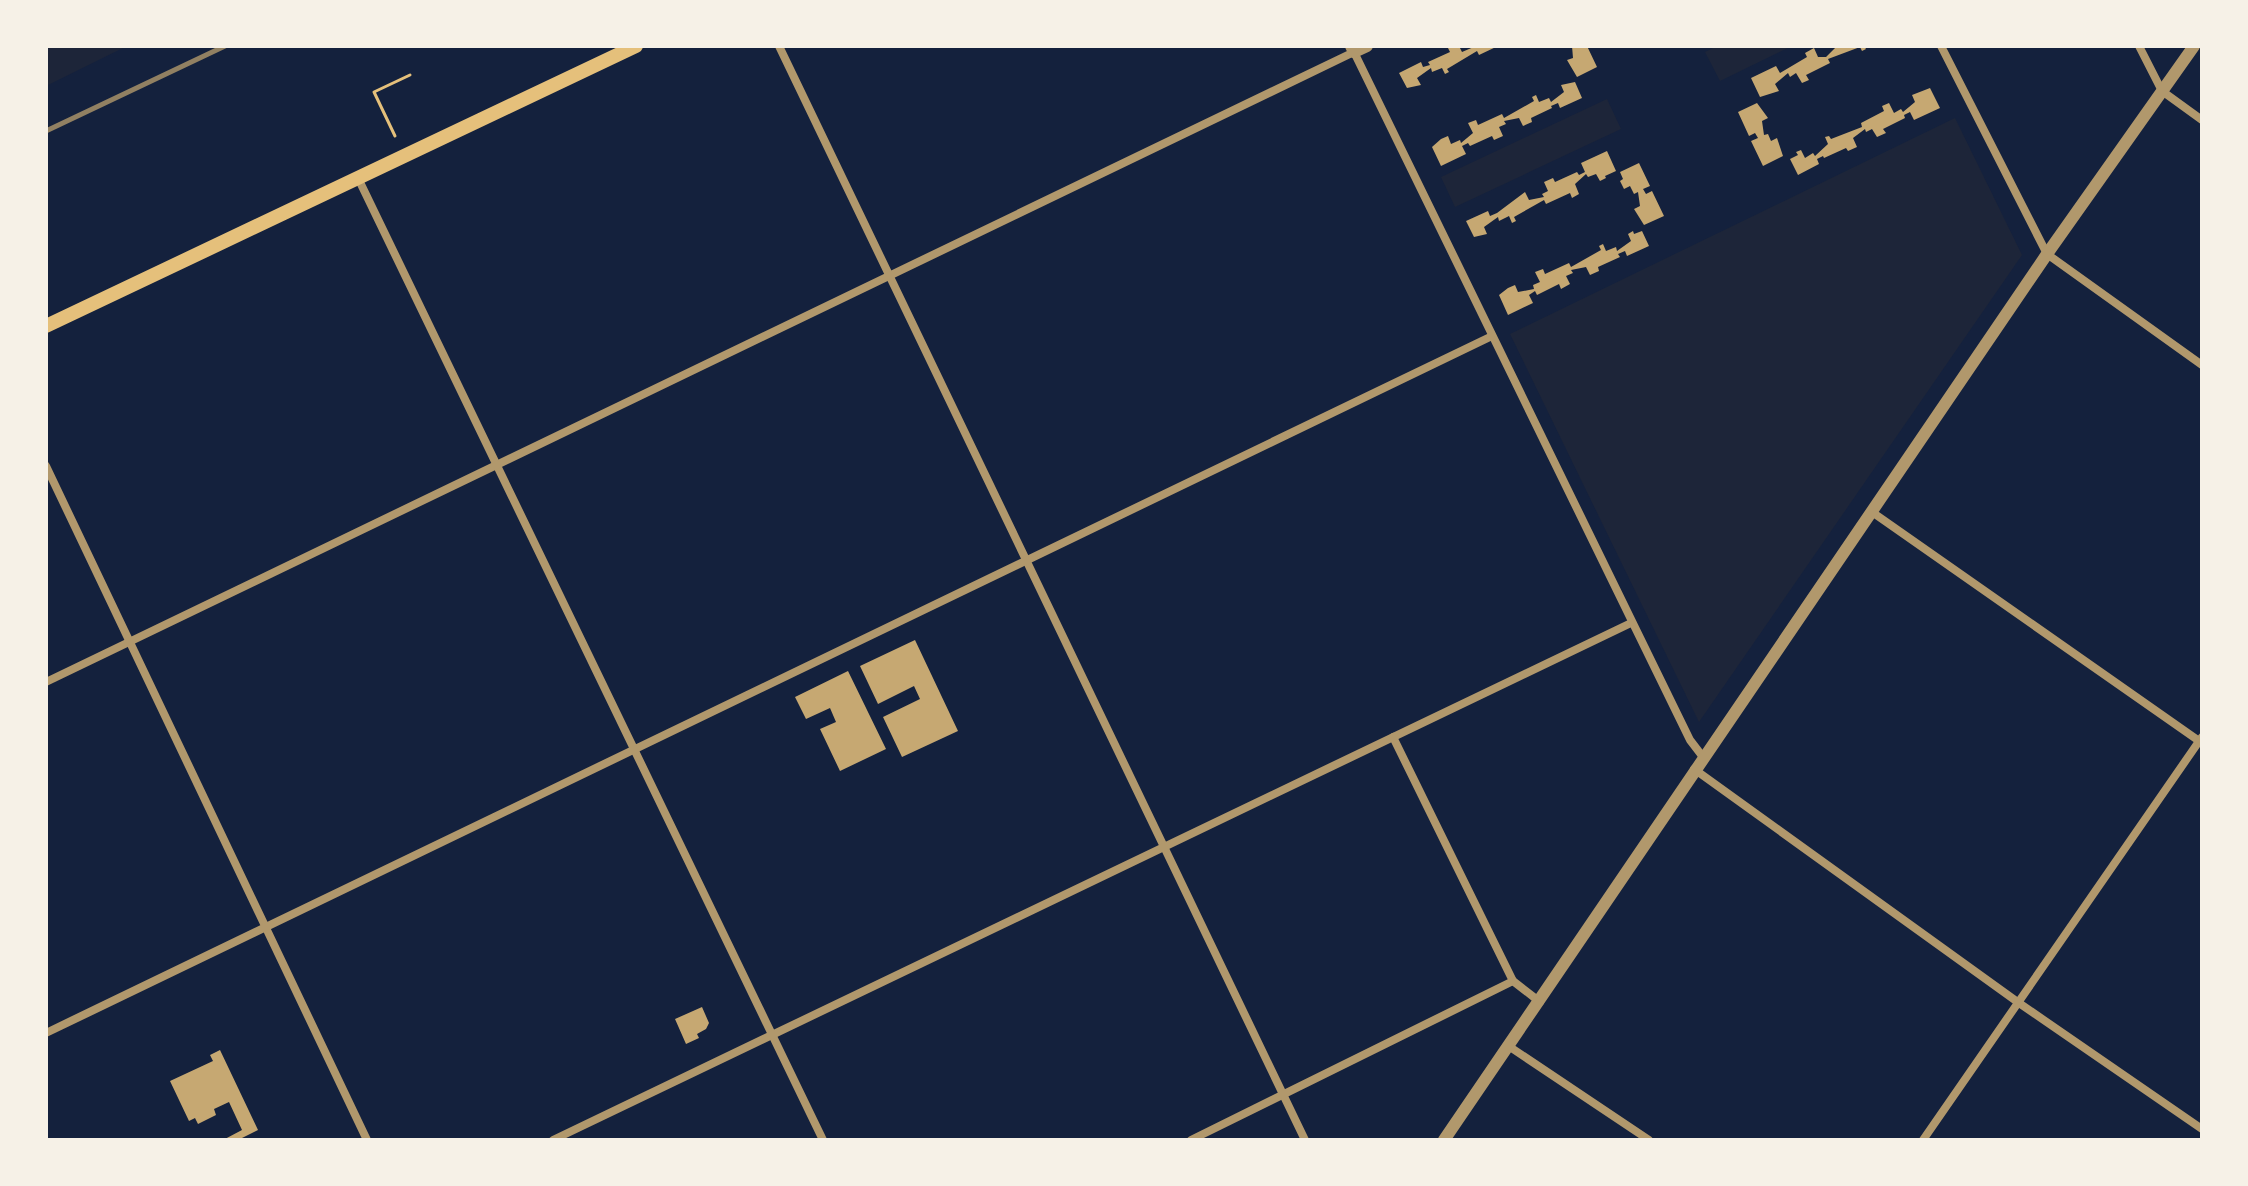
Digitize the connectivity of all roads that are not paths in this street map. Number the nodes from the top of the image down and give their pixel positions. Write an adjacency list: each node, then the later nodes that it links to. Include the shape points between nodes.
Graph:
1 (636, 46): 10 (main road)
2 (779, 46): 12 (street)
3 (1367, 46): 7 (street)
4 (1941, 46): 11 (street)
5 (2139, 46): 8 (street)
6 (2194, 46): 8 (street)
7 (1352, 49): 12 (street); 14 (street)
8 (2162, 91): 9 (street); 11 (street)
9 (2202, 120)
10 (358, 178): 13 (main road); 17 (street)
11 (2047, 254): 15 (street); 18 (street)
12 (889, 275): 17 (street); 19 (street)
13 (46, 326)
14 (1490, 337): 19 (street); 20 (street)
15 (2202, 365)
16 (46, 466): 21 (street)
17 (499, 467): 21 (street); 25 (street)
18 (1872, 512): 24 (street); 26 (street)
19 (1026, 561): 25 (street); 28 (street)
20 (1631, 623): 23 (street); 26 (street)
21 (130, 643): 22 (street); 29 (street)
22 (46, 682)
23 (1393, 737): 28 (street); 30 (street)
24 (2201, 740): 32 (street)
25 (635, 749): 29 (street); 34 (street)
26 (1703, 757): 27 (street)
27 (1694, 769): 31 (street); 32 (street)
28 (1163, 847): 34 (street); 36 (street)
29 (265, 927): 33 (street); 38 (street)
30 (1513, 981): 31 (street); 36 (street)
31 (1541, 1002): 35 (street)
32 (2019, 1003): 37 (street); 45 (street)
33 (46, 1033)
34 (773, 1035): 39 (street); 40 (street)
35 (1510, 1047): 43 (street); 44 (street)
36 (1283, 1095): 41 (street); 42 (street)
37 (2202, 1129)
38 (367, 1140)
39 (553, 1140)
40 (823, 1140)
41 (1191, 1140)
42 (1305, 1140)
43 (1444, 1140)
44 (1649, 1140)
45 (1923, 1140)

